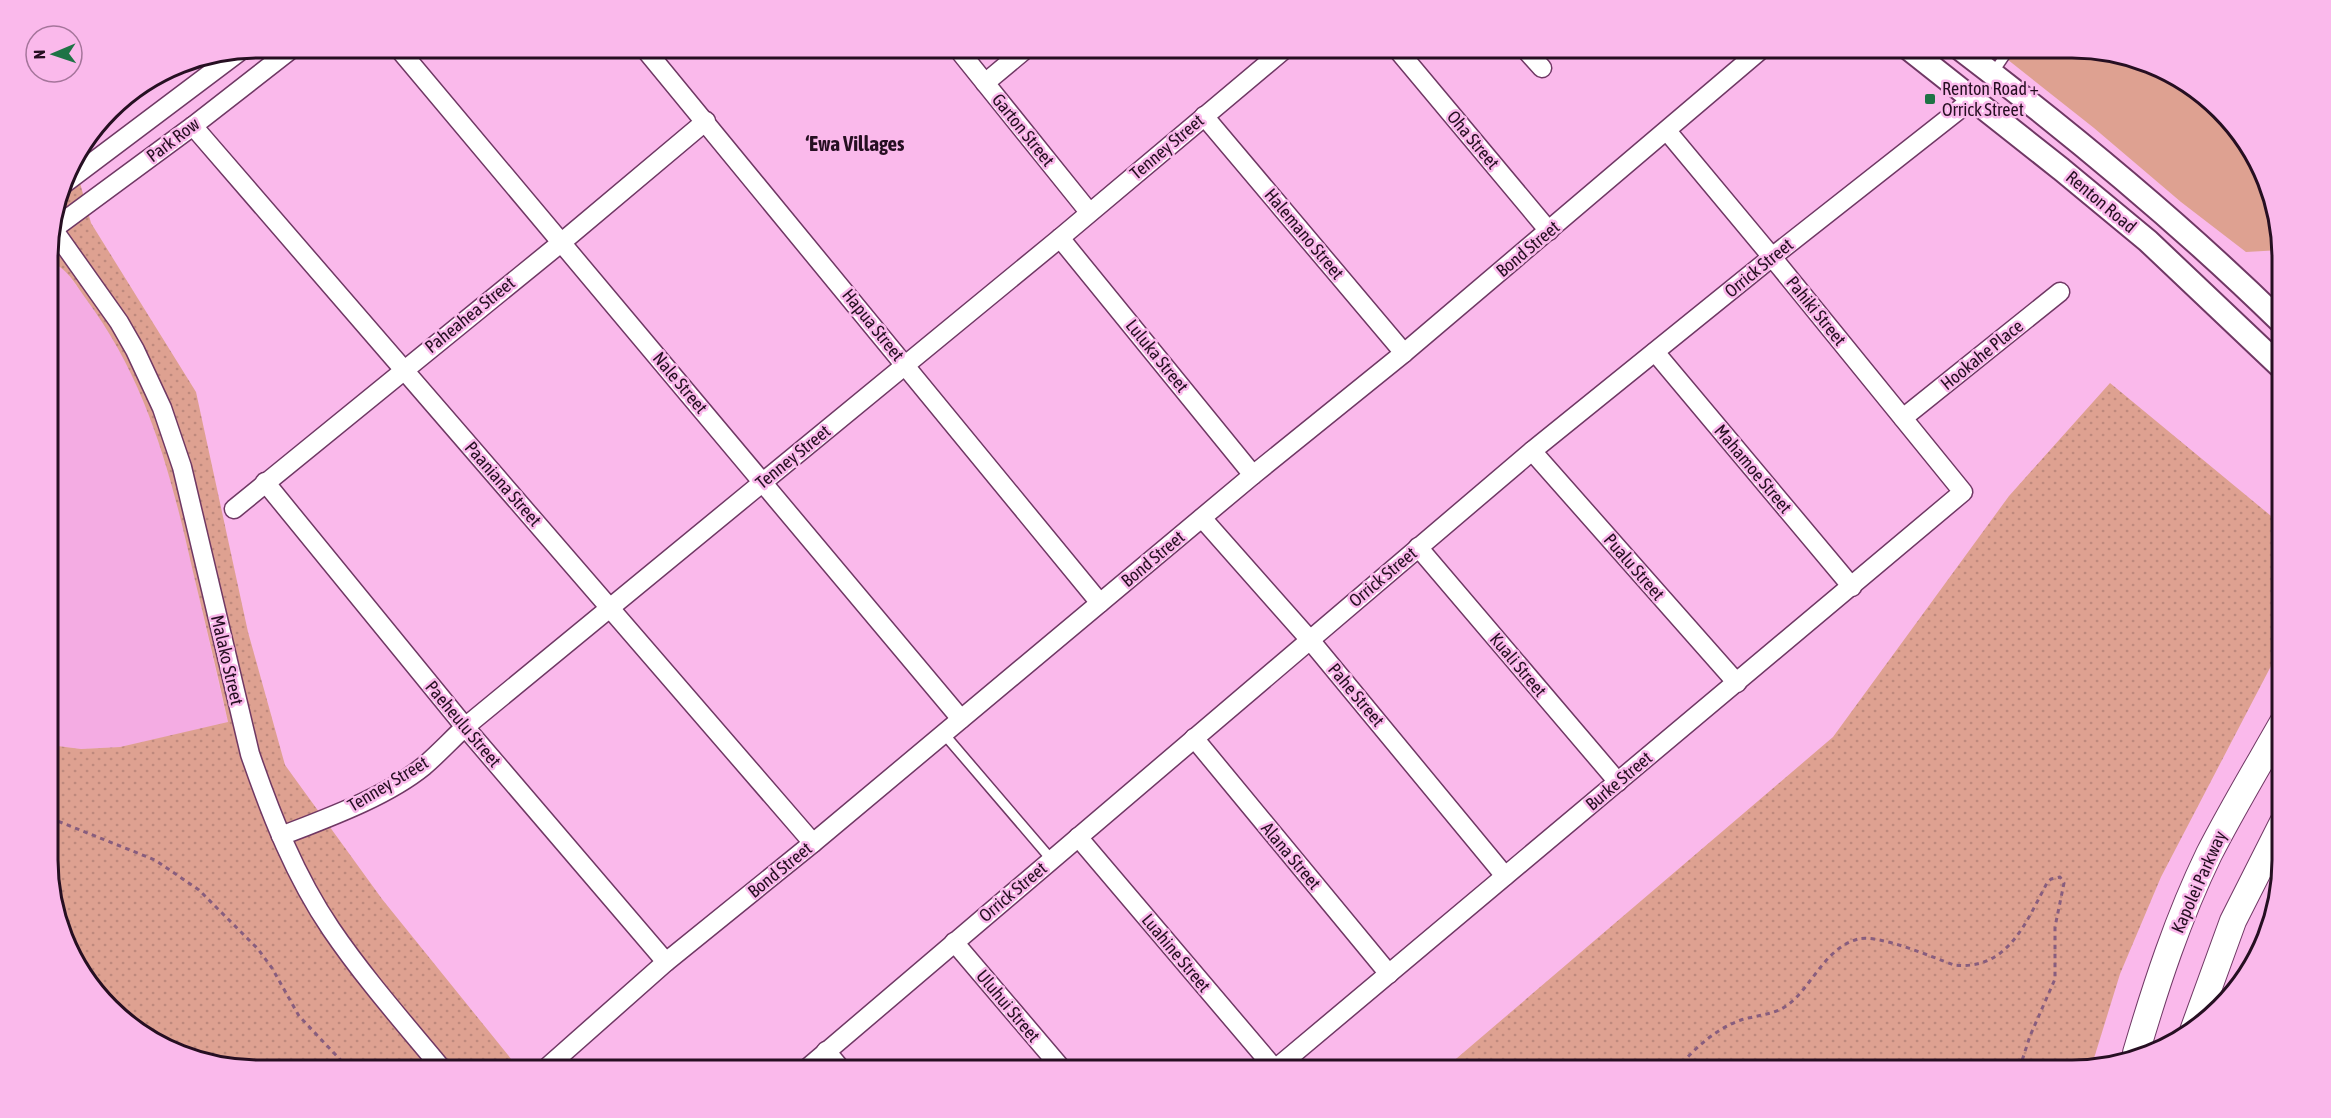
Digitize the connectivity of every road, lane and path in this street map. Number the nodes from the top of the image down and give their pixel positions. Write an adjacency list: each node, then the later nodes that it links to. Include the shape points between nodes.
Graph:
1 (280, 58): 20 (street, Park Row)
2 (406, 58): 28 (street, Nale Street)
3 (652, 58): 19 (street, Hapua Street)
4 (965, 58): 16 (street, Garton Street)
5 (1015, 58): 16 (street)
6 (1274, 58): 18 (street, Tenney Street)
7 (1404, 58): 25 (street, Oha Street)
8 (1533, 58): 14 (street)
9 (1751, 58): 21 (street, Bond Street)
10 (1921, 58): 17 (street, Renton Road)
11 (1972, 58): 15 (street, Renton Road)
12 (2003, 58): 15 (lane)
13 (227, 61): 22 (street, Park Row)
14 (1542, 68)
15 (1993, 74): 31 (street, Renton Road, via 2168,218)
16 (985, 83): 23 (street, Garton Street)
17 (1974, 98): 29 (street, Orrick Street); 33 (street, Renton Road, via 2148,241)
18 (1204, 116): 23 (street, Tenney Street); 35 (street, Halemano Street)
19 (706, 121): 28 (street, Paheahea Street); 37 (street, Hapua Street)
20 (193, 126): 24 (street, Park Row); 38 (street, Paaniana Street)
21 (1667, 131): 25 (street, Bond Street); 29 (street, Pahiki Street)
22 (78, 173)
23 (1089, 212): 27 (street, Tenney Street)
24 (62, 222)
25 (1549, 231): 35 (street, Bond Street)
26 (60, 238): 60 (street, Malako Street, via 119,322 162,408 182,467 250,754)
27 (1060, 238): 37 (street, Tenney Street); 41 (street, Luluka Street)
28 (562, 242): 38 (street, Paheahea Street); 43 (street, Nale Street)
29 (1772, 256): 34 (street, Orrick Street); 39 (street, Pahiki Street)
30 (2060, 292): 39 (street, Hookahe Place)
31 (2272, 313)
32 (2272, 324): 33 (street)
33 (2252, 342): 36 (street, Renton Road)
34 (1655, 352): 40 (street, Orrick Street); 48 (street, Mahamoe Street)
35 (1404, 353): 41 (street, Bond Street)
36 (2272, 359)
37 (906, 365): 43 (street, Tenney Street); 49 (street, Hapua Street)
38 (404, 369): 42 (street, Paheahea Street); 50 (street, Paaniana Street)
39 (1904, 418): 44 (street, Pahiki Street)
40 (1532, 451): 47 (street, Orrick Street); 52 (street, Pualu Street)
41 (1253, 475): 46 (street, Bond Street)
42 (265, 482): 45 (street, Paheahea Street); 54 (street, Paeheulu Street)
43 (763, 482): 50 (street, Tenney Street); 53 (street, Nale Street)
44 (1964, 492): 48 (street, Burke Street)
45 (234, 508)
46 (1202, 518): 49 (street, Bond Street); 51 (street, Pahe Street)
47 (1418, 548): 51 (street, Orrick Street); 58 (street, Kuali Street)
48 (1852, 587): 52 (street, Burke Street)
49 (1100, 603): 53 (street, Bond Street)
50 (612, 609): 54 (street, Tenney Street); 62 (street, Paaniana Street)
51 (1310, 640): 56 (street, Orrick Street); 65 (street, Pahe Street)
52 (1737, 683): 58 (street, Burke Street)
53 (961, 719): 55 (street, Bond Street)
54 (465, 727): 60 (street, Tenney Street, via 423,767 382,792); 67 (street, Paeheulu Street)
55 (944, 734): 62 (street, Bond Street); 64 (lane)
56 (1194, 738): 61 (street, Orrick Street); 68 (street, Alana Street)
57 (2272, 741): 70 (main road, Kapolei Parkway, via 2233,808 2187,904)
58 (1618, 782): 65 (street, Burke Street)
59 (58, 821): 76 (path, via 155,860 199,890 258,949 299,1016)
60 (281, 836): 77 (street, Malako Street, via 330,928)
61 (1078, 837): 64 (street, Orrick Street); 72 (street, Luahine Street)
62 (813, 843): 67 (street, Bond Street)
63 (2272, 844): 69 (main road, via 2233,921)
64 (1051, 860): 66 (street, Orrick Street)
65 (1505, 876): 68 (street, Burke Street)
66 (954, 942): 71 (street, Orrick Street); 81 (street, Uluhui Street)
67 (666, 962): 78 (street, Bond Street)
68 (1389, 974): 73 (street, Burke Street)
69 (2199, 1013)
70 (2137, 1049)
71 (826, 1051): 79 (street, Orrick Street); 80 (street)
72 (1266, 1059)
73 (1288, 1059)
74 (1687, 1059): 75 (path, via 1708,1038 1725,1028 1787,1005 1836,951 1859,939 1875,939 1954,966 1966,967 1992,959 2017,938 2047,883 2060,877 2064,883 2055,927 2055,979)
75 (2022, 1059)
76 (341, 1060)
77 (434, 1060)
78 (555, 1060)
79 (816, 1060)
80 (833, 1060)
81 (1054, 1060)

